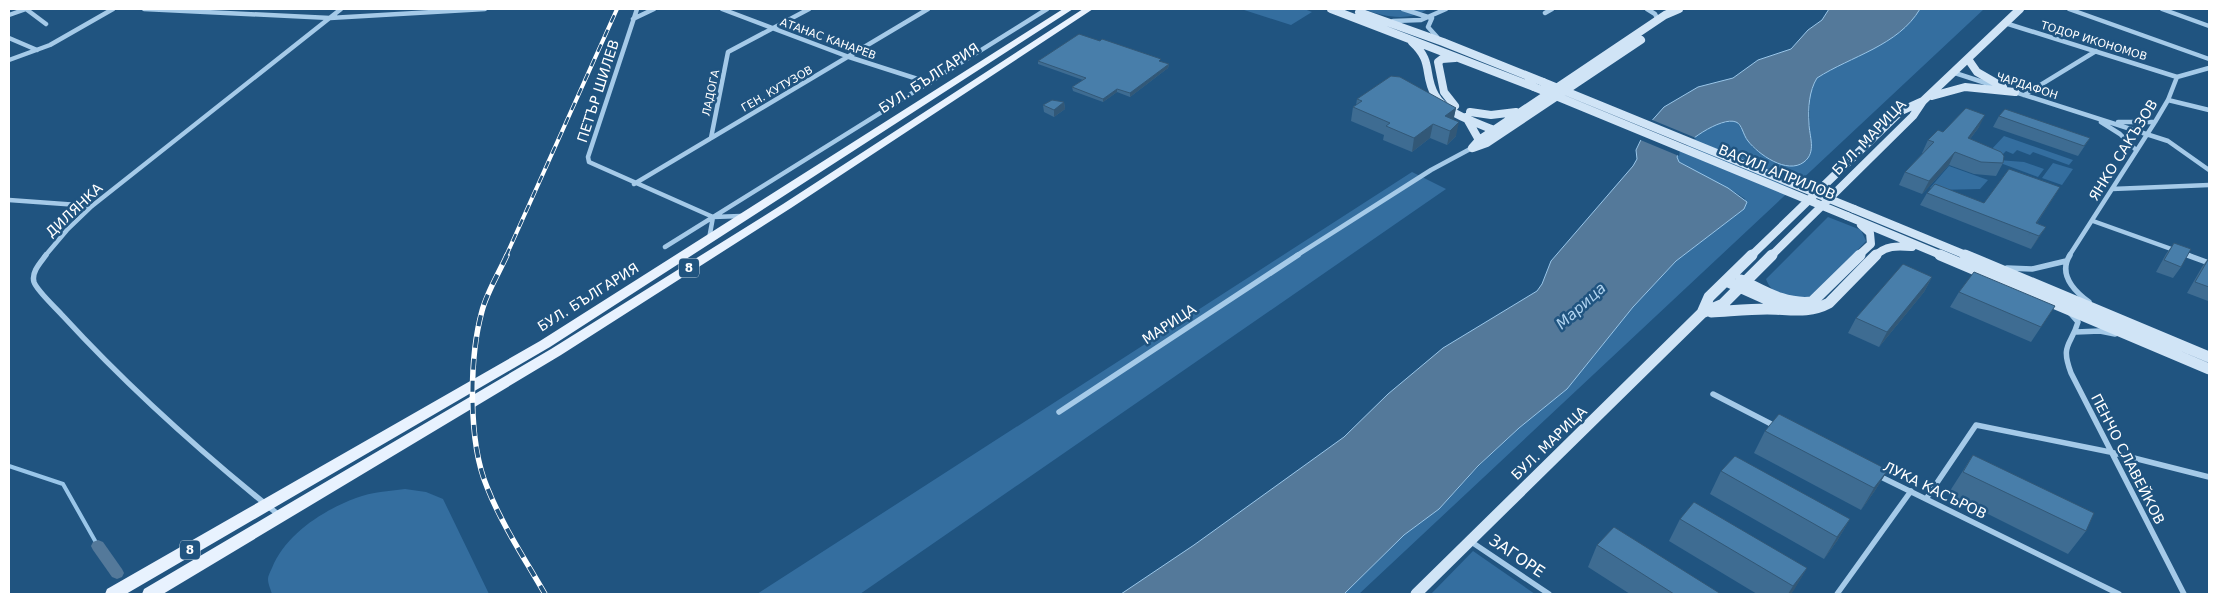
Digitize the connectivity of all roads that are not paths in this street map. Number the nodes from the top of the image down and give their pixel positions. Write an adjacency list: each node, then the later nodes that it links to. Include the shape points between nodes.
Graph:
1 (26, 9): 28 (street); 35 (street)
2 (113, 9): 41 (street)
3 (144, 9): 24 (street)
4 (341, 9): 29 (street, ДИЛЯНКА)
5 (484, 9): 25 (street)
6 (637, 9): 32 (street, ПЕТЪР ШИЛЕВ)
7 (654, 9): 32 (street)
8 (722, 9): 37 (street, АТАНАС КАНАРЕВ)
9 (809, 9): 37 (street)
10 (928, 9): 43 (street, ГЕН. КУТУЗОВ)
11 (1047, 9): 51 (street, БУЛ. БЪЛГАРИЯ)
12 (1069, 9): 54 (main road, БУЛ. БЪЛГАРИЯ / 8)
13 (1089, 9): 57 (main road, 8)
14 (1331, 9): 38 (main road, ВАСИЛ АПРИЛОВ)
15 (1350, 9): 30 (main road, ВАСИЛ АПРИЛОВ)
16 (1403, 9): 31 (street)
17 (1446, 9): 31 (street)
18 (1552, 9): 27 (street)
19 (1647, 9): 33 (street)
20 (1667, 9): 26 (street)
21 (2020, 9): 34 (main road, БУЛ. МАРИЦА)
22 (2069, 9): 45 (street)
23 (2162, 9): 36 (street)
24 (194, 10): 29 (street)
25 (438, 10): 29 (street)
26 (1678, 10): 33 (main road, МАРИЦА); 64 (main road, МАРИЦА, via 1673,18)
27 (1545, 13)
28 (9, 15)
29 (330, 18): 75 (street, ДИЛЯНКА)
30 (1378, 18): 31 (street, via 1406,22); 40 (main road, ВАСИЛ АПРИЛОВ)
31 (1432, 18): 40 (street, via 1428,28)
32 (633, 19): 71 (street, ПЕТЪР ШИЛЕВ, via 588,157 594,165)
33 (1658, 20): 58 (main road, МАРИЦА)
34 (2005, 23): 42 (street, ТОДОР ИКОНОМОВ); 44 (main road, БУЛ. МАРИЦА)
35 (46, 24)
36 (2209, 26)
37 (772, 28): 43 (street, АТАНАС КАНАРЕВ); 66 (street, ЛАДОГА, via 728,52)
38 (1406, 36): 47 (main road, ВАСИЛ АПРИЛОВ); 60 (main road, via 1427,57 1436,97 1443,105)
39 (9, 38): 41 (street)
40 (1443, 42): 77 (main road, ВАСИЛ АПРИЛОВ, bridge)
41 (37, 50): 46 (street)
42 (2096, 51): 50 (street, ТОДОР ИКОНОМОВ); 53 (street)
43 (849, 57): 51 (street, АТАНАС КАНАРЕВ); 66 (street, ГЕН. КУТУЗОВ)
44 (1968, 59): 49 (main road, БУЛ. МАРИЦА); 52 (main road, via 1977,72)
45 (2209, 59)
46 (9, 60)
47 (1466, 60): 60 (main road, via 1447,58 1438,62 1446,98); 77 (main road, ВАСИЛ АПРИЛОВ, bridge)
48 (2209, 68): 50 (street)
49 (1955, 73): 52 (street, ЧАРДАФОН); 55 (main road, БУЛ. МАРИЦА)
50 (2177, 77): 56 (street, ЯНКО САКЪЗОВ)
51 (930, 83): 78 (street, БУЛ. БЪЛГАРИЯ)
52 (2015, 92): 53 (street, ЧАРДАФОН); 55 (main road, via 1965,87)
53 (2024, 95): 61 (street, ЧАРДАФОН)
54 (932, 96): 57 (main road); 76 (main road, БУЛ. БЪЛГАРИЯ / 8)
55 (1926, 99): 86 (main road, БУЛ. МАРИЦА, via 1913,116); 87 (main road, БУЛ. МАРИЦА, via 1901,111)
56 (2168, 100): 59 (street); 63 (street, ЯНКО САКЪЗОВ)
57 (946, 102): 107 (main road, 8, via 556,352)
58 (1524, 110): 60 (main road, via 1498,115); 64 (main road, МАРИЦА)
59 (2209, 110)
60 (1468, 115): 64 (main road); 67 (main road)
61 (2093, 117): 62 (street); 69 (street, via 2120,134)
62 (2107, 121): 63 (street); 65 (street)
63 (2155, 122): 65 (street, ЯНКО САКЪЗОВ)
64 (1501, 129): 67 (main road, МАРИЦА); 68 (main road, МАРИЦА, via 1487,144)
65 (2147, 134): 69 (street, ЯНКО САКЪЗОВ); 70 (street, via 2168,141)
66 (711, 138): 71 (street, ГЕН. КУТУЗОВ)
67 (1479, 140): 68 (main road, МАРИЦА)
68 (1472, 148): 99 (street, МАРИЦА, via 1354,218)
69 (2136, 150): 73 (street, ЯНКО САКЪЗОВ)
70 (2209, 170)
71 (634, 184): 78 (street)
72 (2209, 185): 73 (street)
73 (2112, 189): 79 (street, ЯНКО САКЪЗОВ)
74 (9, 200): 75 (street)
75 (92, 206): 106 (street, ДИЛЯНКА, via 38,265 34,283 130,386)
76 (749, 215): 78 (street); 80 (main road, БУЛ. БЪЛГАРИЯ / 8)
77 (1851, 215): 82 (main road, ВАСИЛ АПРИЛОВ); 83 (main road, ВАСИЛ АПРИЛОВ); 89 (main road, via 1868,230 1871,244 1815,301 1798,304)
78 (713, 218): 80 (street); 81 (street, БУЛ. БЪЛГАРИЯ)
79 (2093, 221): 84 (street, ЯНКО САКЪЗОВ); 85 (street)
80 (709, 241): 106 (main road, БУЛ. БЪЛГАРИЯ / 8, via 537,349)
81 (665, 247)
82 (1925, 249): 90 (main road, ВАСИЛ АПРИЛОВ); 91 (main road, via 1884,248 1826,305 1812,310)
83 (1966, 256): 84 (street, via 2019,270); 93 (main road, ВАСИЛ АПРИЛОВ)
84 (2066, 261): 93 (street, via 2064,268 2068,281 2087,301)
85 (2209, 263)
86 (1757, 270): 88 (main road, БУЛ. МАРИЦА); 89 (main road, via 1759,282)
87 (1729, 278): 88 (main road); 92 (main road, БУЛ. МАРИЦА, via 1709,297)
88 (1742, 285): 89 (main road); 91 (main road); 92 (main road, БУЛ. МАРИЦА, via 1723,304)
89 (1767, 292)
90 (2044, 299): 94 (street, via 2075,318 2078,322); 95 (main road, ВАСИЛ АПРИЛОВ)
91 (1790, 310): 92 (main road)
92 (1702, 313): 108 (main road, БУЛ. МАРИЦА)
93 (2106, 313): 96 (main road, ВАСИЛ АПРИЛОВ)
94 (2076, 332): 95 (street, via 2100,331); 101 (street, ПЕНЧО СЛАВЕЙКОВ, via 2066,348 2068,363)
95 (2136, 338): 97 (main road, ВАСИЛ АПРИЛОВ)
96 (2209, 357)
97 (2209, 369)
98 (1713, 394): 100 (street)
99 (1059, 412)
100 (1784, 430)
101 (2110, 452): 103 (street); 105 (street, via 1976,426); 115 (street, ПЕНЧО СЛАВЕЙКОВ)
102 (1868, 471): 104 (street, ЛУКА КАСЪРОВ)
103 (2209, 477)
104 (1911, 491): 105 (street, ЛУКА КАСЪРОВ); 113 (street)
105 (1926, 499): 114 (street, ЛУКА КАСЪРОВ)
106 (266, 505): 107 (street, ДИЛЯНКА); 109 (main road, БУЛ. БЪЛГАРИЯ / 8)
107 (281, 517): 110 (main road, 8)
108 (1469, 541): 111 (main road, БУЛ. МАРИЦА); 112 (street, ЗАГОРЕ)
109 (113, 594)
110 (150, 594)
111 (1416, 594)
112 (1548, 594)
113 (1837, 594)
114 (2119, 594)
115 (2184, 594)

